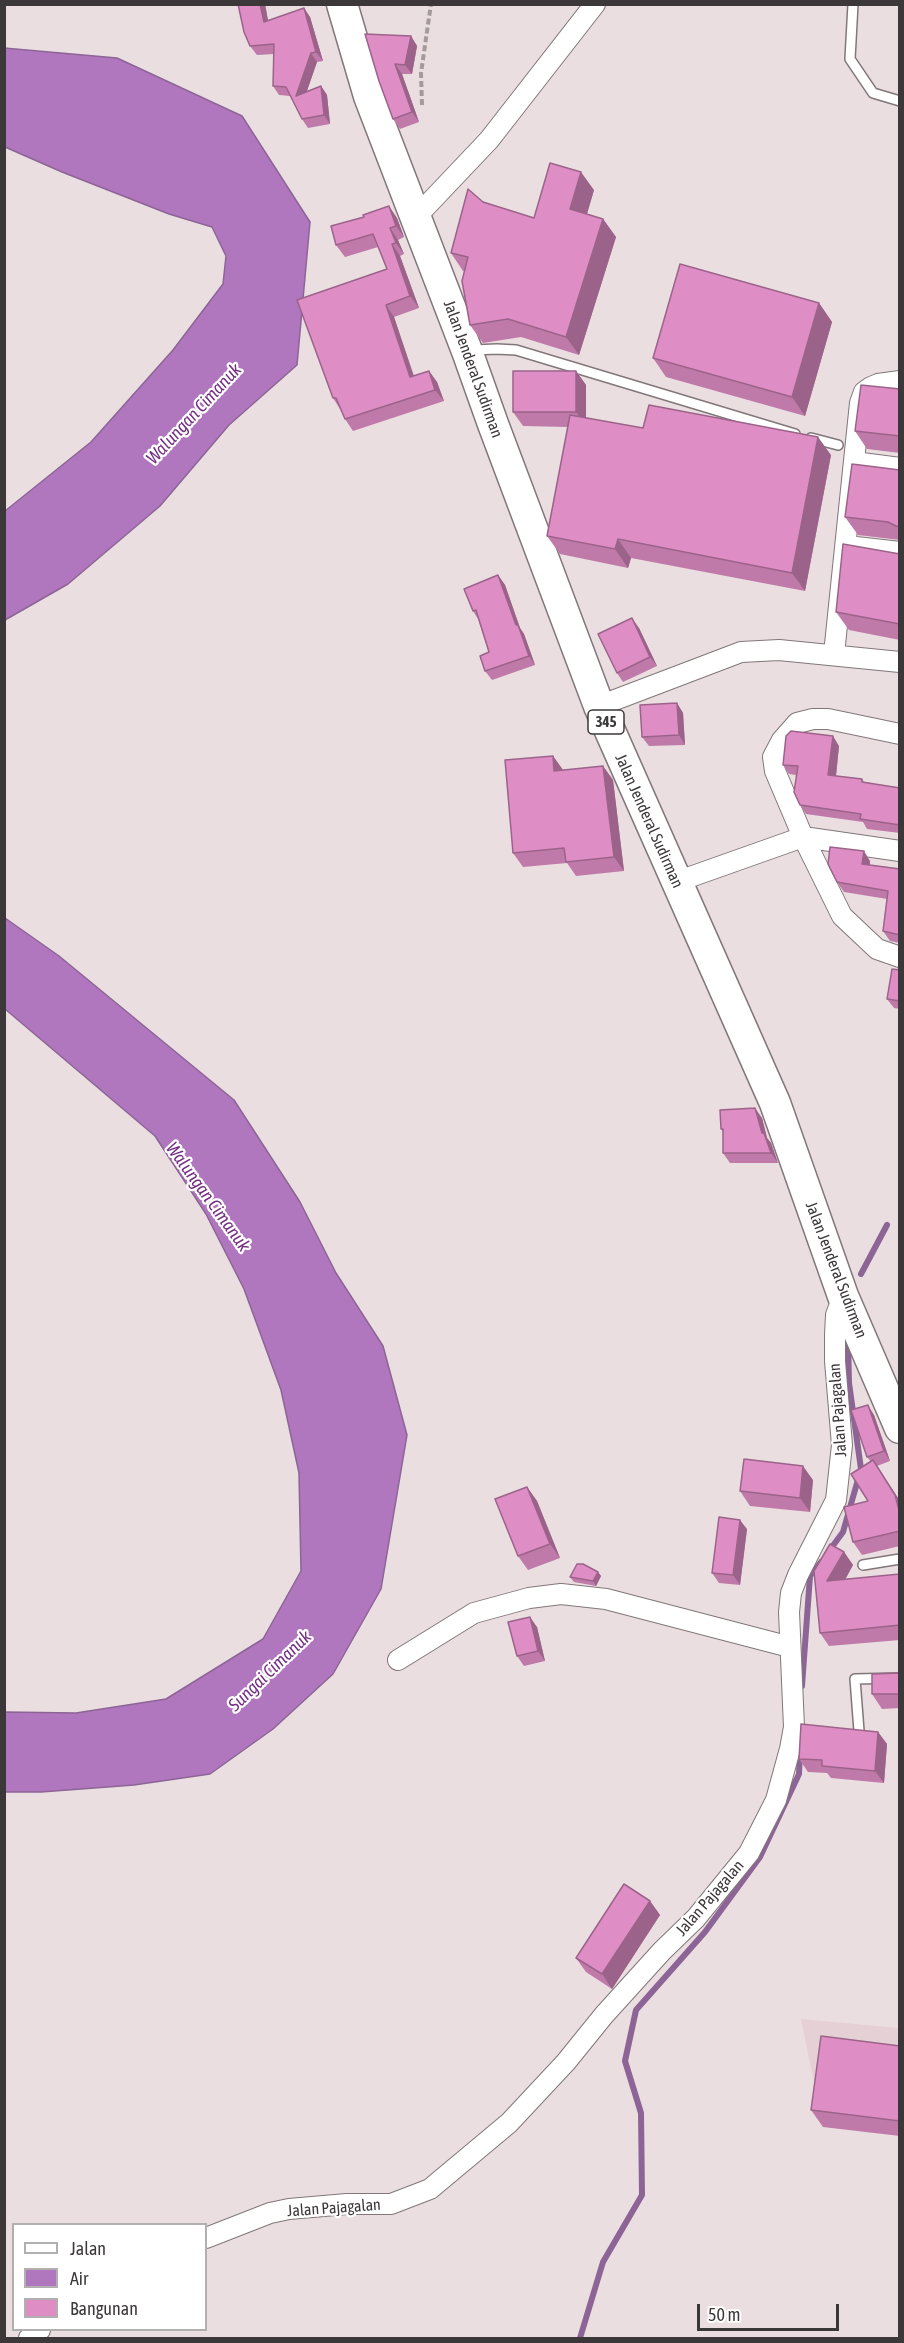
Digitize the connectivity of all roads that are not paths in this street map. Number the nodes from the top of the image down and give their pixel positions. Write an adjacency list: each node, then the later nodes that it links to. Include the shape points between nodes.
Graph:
1 (342, 4): 5 (main road, Jalan Jenderal Sudirman / 345, via 369,96)
2 (595, 4): 5 (street, via 489,140)
3 (853, 4): 4 (lane, via 850,59 873,93)
4 (900, 101)
5 (416, 217): 6 (main road, Jalan Jenderal Sudirman / 345)
6 (467, 351): 8 (lane, via 516,351); 15 (main road, Jalan Jenderal Sudirman / 345)
7 (900, 381): 9 (street, via 878,384 864,392 858,411)
8 (838, 445)
9 (854, 462): 10 (street); 11 (street)
10 (900, 468)
11 (847, 546): 12 (street); 13 (street)
12 (900, 552)
13 (834, 654): 14 (street); 15 (street, via 741,652)
14 (900, 662)
15 (599, 706): 19 (main road, Jalan Jenderal Sudirman / 345)
16 (900, 734): 17 (street, via 821,718 797,723 773,758)
17 (803, 837): 18 (street); 19 (street); 20 (street, via 842,916 877,949)
18 (900, 851)
19 (676, 882): 21 (main road, Jalan Jenderal Sudirman / 345, via 775,1103)
20 (900, 957)
21 (843, 1296): 22 (main road, Jalan Jenderal Sudirman / 345); 25 (street, Jalan Pajagalan, via 836,1315 835,1335 841,1467 836,1500 791,1593)
22 (897, 1417)
23 (900, 1559): 24 (lane)
24 (863, 1565)
25 (790, 1647): 26 (street, via 606,1599 561,1594 529,1598 474,1614); 29 (street, Jalan Pajagalan, via 794,1727 790,1749 776,1800 749,1853 696,1918 509,2124 430,2189 409,2199 391,2204 289,2209)
26 (398, 1660)
27 (900, 1678): 28 (lane, via 855,1678)
28 (859, 1731)
29 (207, 2238)

